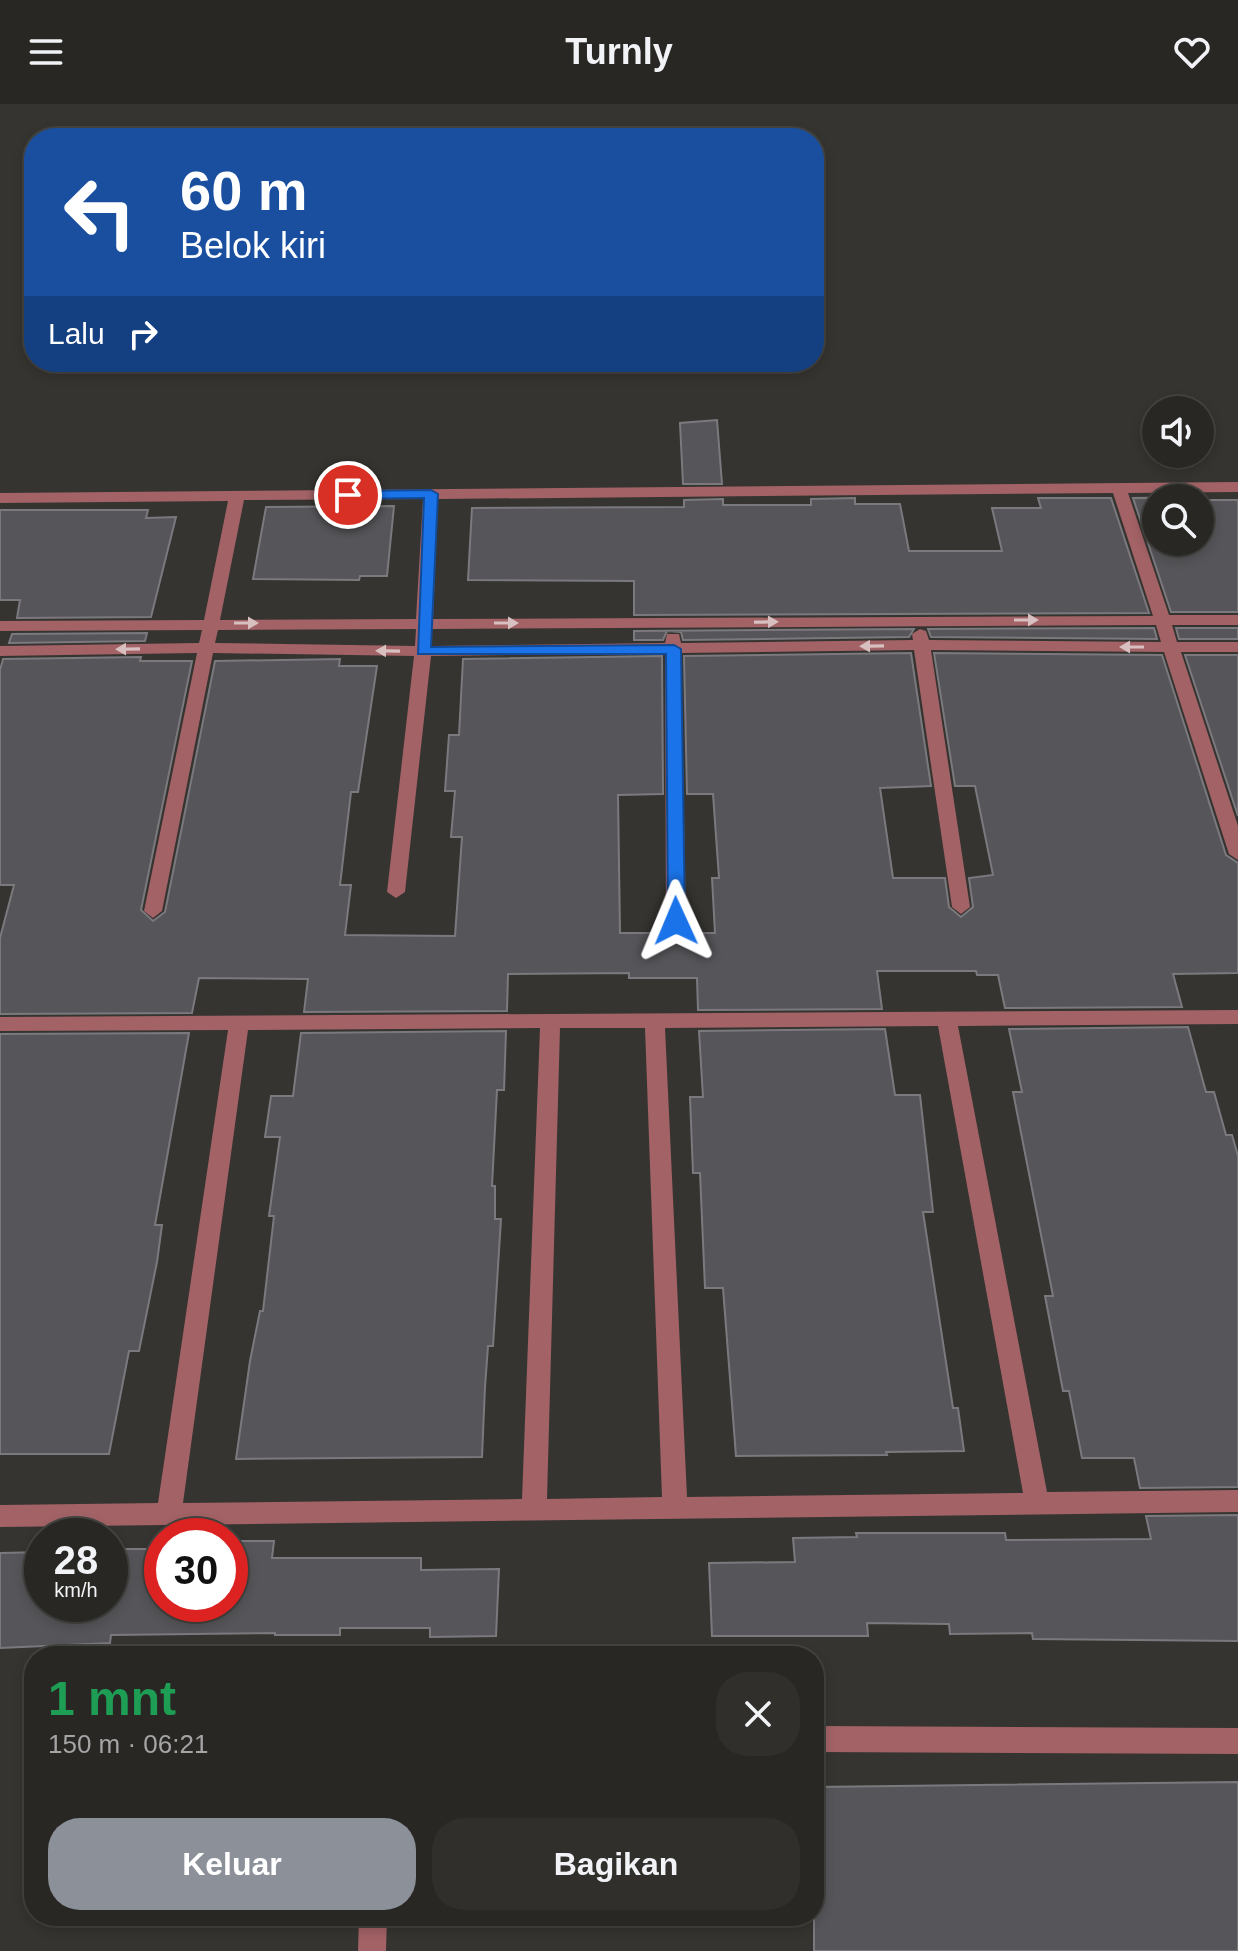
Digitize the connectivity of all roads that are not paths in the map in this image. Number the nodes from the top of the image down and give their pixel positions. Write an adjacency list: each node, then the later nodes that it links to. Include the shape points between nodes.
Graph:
1 (1119, 487): 2 (street); 3 (street); 6 (street)
2 (1238, 487)
3 (431, 494): 4 (street); 10 (street)
4 (237, 496): 5 (street); 9 (street)
5 (0, 498)
6 (1161, 619): 7 (street, one-way to 6); 8 (street); 14 (street)
7 (918, 620): 11 (street, one-way to 7); 13 (street)
8 (1238, 620)
9 (210, 623): 10 (street, one-way to 10); 12 (street); 16 (street)
10 (425, 623): 11 (street, one-way to 11); 19 (street)
11 (672, 624): 17 (street)
12 (0, 626)
13 (922, 645): 14 (street, one-way to 13); 17 (street, one-way to 17); 22 (street)
14 (1172, 647): 15 (street); 20 (street)
15 (1238, 647)
16 (205, 648): 18 (street, one-way to 18); 19 (street, one-way to 16); 23 (street)
17 (674, 649): 19 (street); 24 (street)
18 (0, 651)
19 (423, 651): 21 (street)
20 (1238, 854)
21 (396, 892)
22 (961, 907)
23 (153, 911)
24 (676, 921)
25 (1238, 1017): 26 (street)
26 (947, 1019): 28 (street); 32 (street)
27 (550, 1021): 28 (street); 29 (street); 34 (street)
28 (655, 1021): 33 (street)
29 (239, 1023): 30 (street); 35 (street)
30 (0, 1024)
31 (1238, 1501): 32 (street)
32 (1037, 1504): 33 (street)
33 (675, 1507): 34 (street)
34 (534, 1510): 35 (street)
35 (169, 1514): 36 (street)
36 (0, 1516)
37 (824, 1739): 38 (street)
38 (1238, 1741)
39 (373, 1926): 40 (street)
40 (372, 1951)

